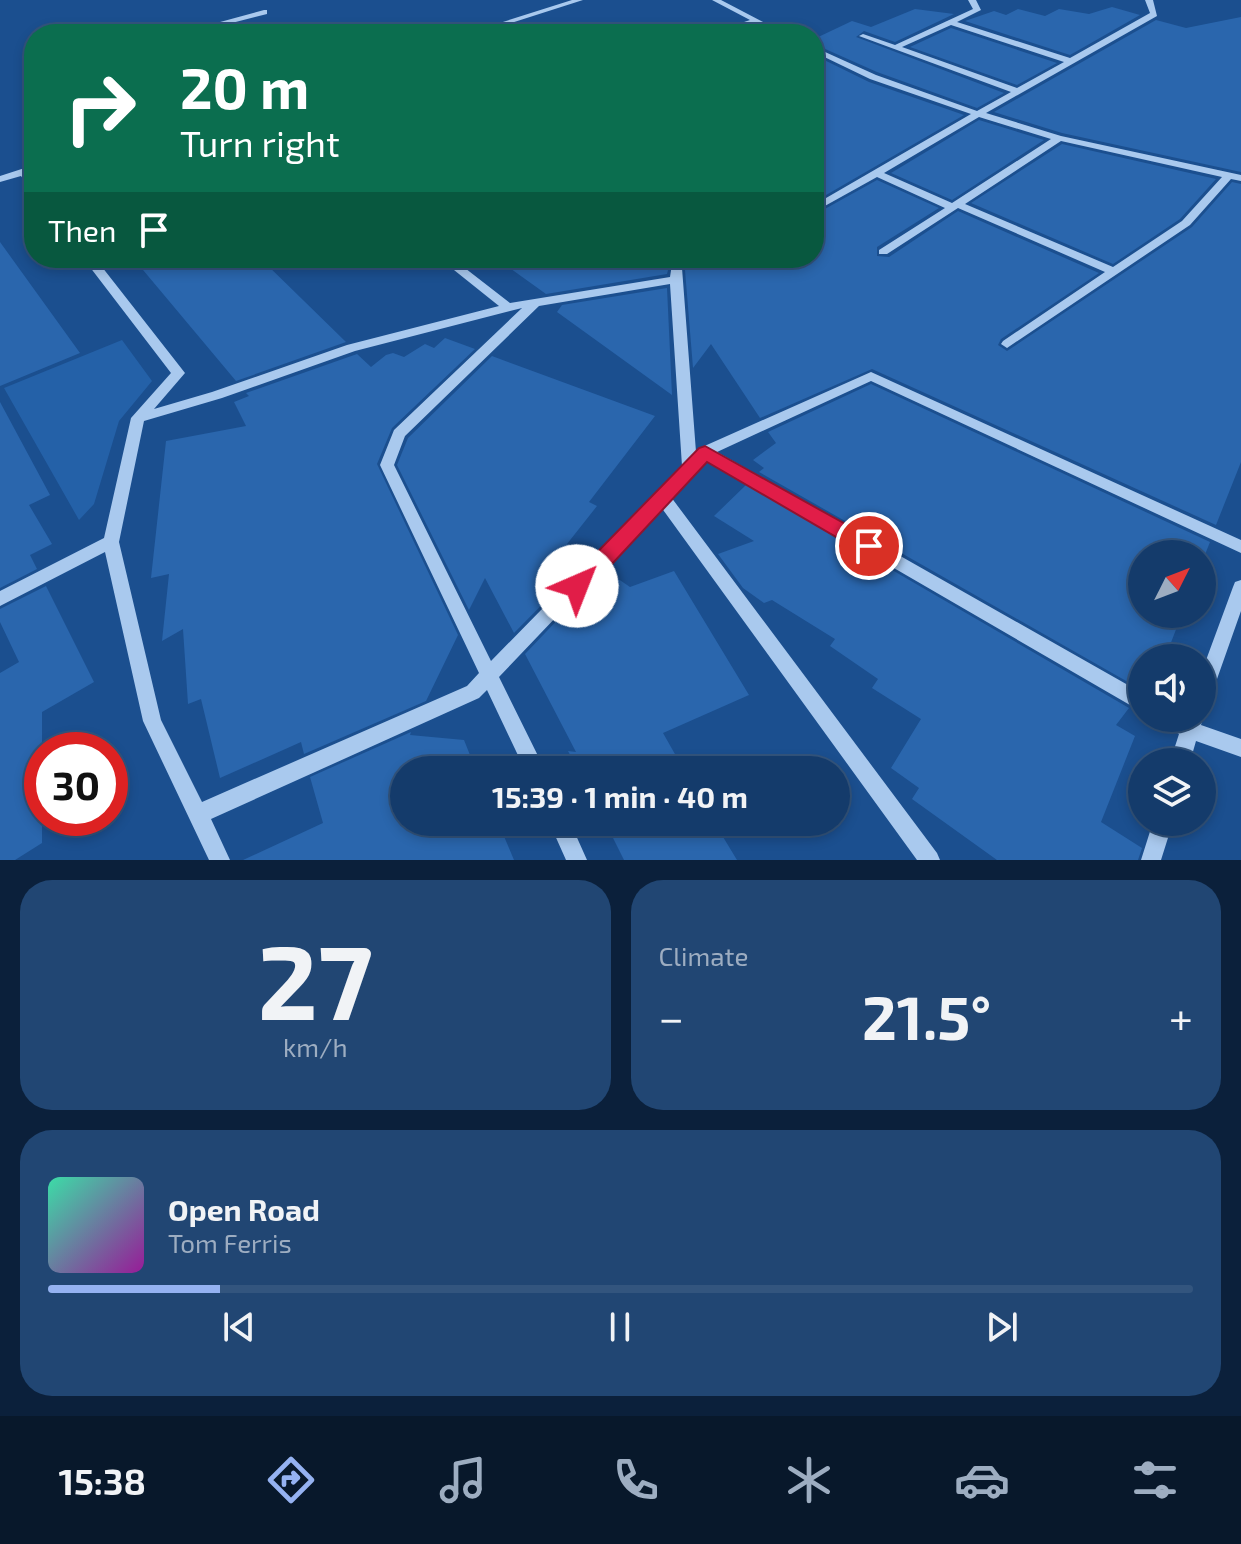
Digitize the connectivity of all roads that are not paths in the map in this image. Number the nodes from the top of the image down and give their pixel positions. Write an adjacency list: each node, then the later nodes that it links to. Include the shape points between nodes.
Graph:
1 (579, 0): 9 (street)
2 (716, 0): 6 (street)
3 (972, 0): 7 (street, via 977,10)
4 (1149, 0): 15 (street, via 1154,14)
5 (264, 12): 8 (street)
6 (755, 21): 10 (street); 11 (street)
7 (950, 22): 13 (street); 15 (street)
8 (226, 24)
9 (501, 24)
10 (746, 24)
11 (761, 24)
12 (863, 36): 13 (street)
13 (894, 48): 16 (street)
14 (824, 54): 17 (street)
15 (1073, 62): 16 (street)
16 (1019, 92): 17 (street)
17 (978, 114): 18 (street); 20 (street)
18 (1059, 138): 21 (street); 24 (street)
19 (24, 172): 22 (street)
20 (876, 173): 23 (street); 24 (street)
21 (1237, 177): 29 (street, via 1186,223)
22 (0, 179)
23 (824, 203)
24 (954, 206): 25 (street); 29 (street)
25 (883, 252)
26 (97, 268): 34 (street, via 178,373)
27 (458, 268): 32 (street)
28 (676, 268): 30 (street)
29 (1114, 272): 33 (street)
30 (676, 280): 31 (street); 36 (street)
31 (538, 300): 32 (street); 43 (street, via 399,434 387,465)
32 (508, 307): 34 (street, via 351,348)
33 (1007, 344)
34 (138, 418): 38 (street)
35 (705, 452): 36 (street); 39 (street, via 871,376); 44 (street)
36 (690, 470): 37 (street)
37 (663, 498): 43 (street); 53 (street)
38 (111, 542): 41 (street); 48 (street, via 152,721)
39 (1241, 547)
40 (1241, 587): 42 (street)
41 (0, 599)
42 (1216, 657)
43 (492, 675): 47 (street); 48 (street, via 473,692)
44 (1128, 695)
45 (1208, 732): 46 (street)
46 (1241, 748)
47 (529, 756)
48 (199, 814): 51 (street)
49 (566, 836): 52 (street)
50 (1159, 836): 54 (street)
51 (220, 860)
52 (577, 860)
53 (930, 860)
54 (1151, 860)

